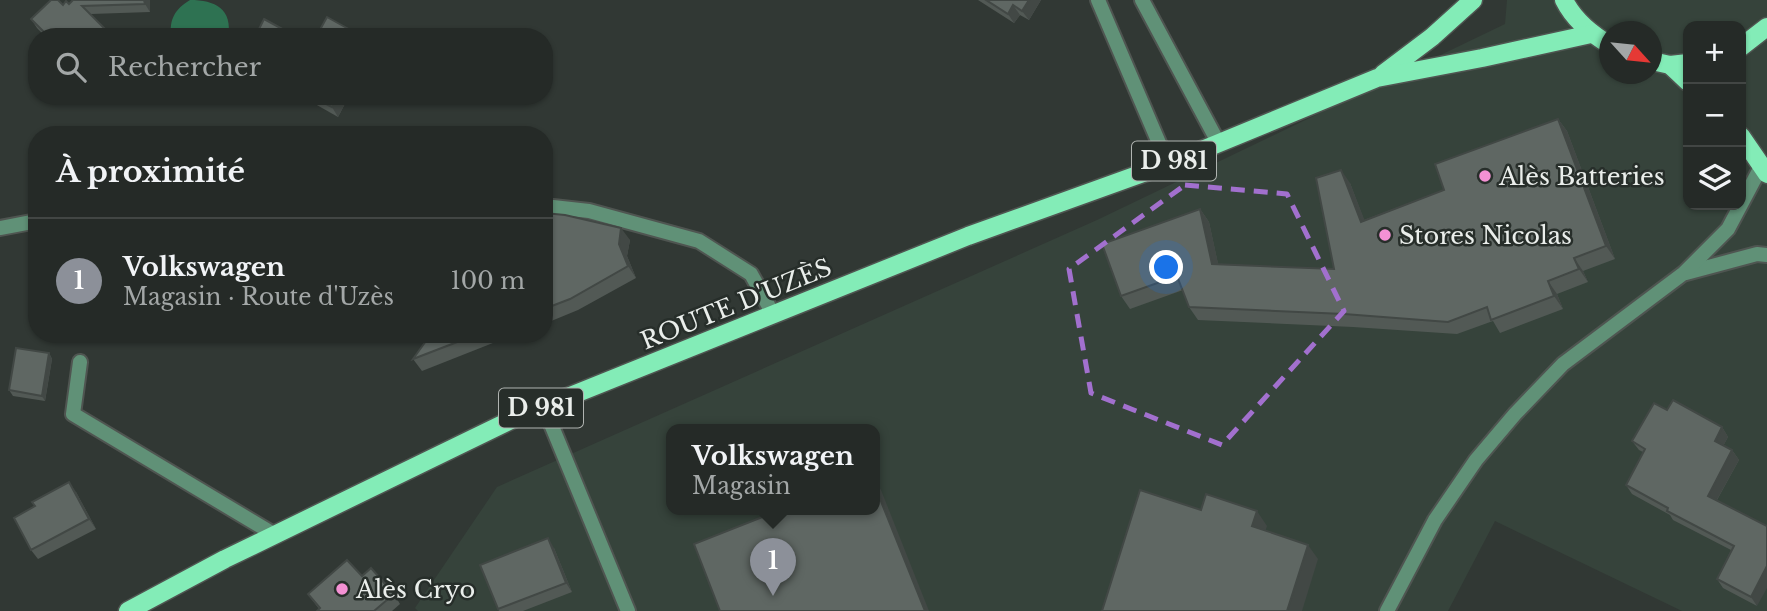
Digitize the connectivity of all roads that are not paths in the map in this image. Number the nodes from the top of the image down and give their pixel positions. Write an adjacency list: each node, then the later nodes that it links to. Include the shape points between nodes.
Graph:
1 (1098, 0): 12 (street)
2 (1142, 0): 10 (street)
3 (1473, 0): 9 (main road, ROUTE D'UZÈS / D 981)
4 (1564, 0): 6 (main road)
5 (1767, 27): 8 (main road)
6 (1591, 34): 7 (main road); 9 (main road, ROUTE D'UZÈS / D 981)
7 (1599, 39)
8 (1746, 43)
9 (1377, 78): 10 (main road, ROUTE D'UZÈS / D 981)
10 (1218, 142): 12 (main road, ROUTE D'UZÈS / D 981)
11 (1746, 143): 13 (main road)
12 (1168, 164): 19 (main road, ROUTE D'UZÈS / D 981, via 968,236)
13 (1765, 169): 18 (street, via 1728,229)
14 (553, 207): 19 (street, via 589,211 699,241 751,274)
15 (28, 223): 16 (street)
16 (0, 228)
17 (1767, 255): 18 (street)
18 (1684, 273): 25 (street, via 1563,364 1515,414 1434,520)
19 (773, 314): 21 (main road, ROUTE D'UZÈS / D 981)
20 (80, 362): 22 (street, via 73,414)
21 (544, 407): 22 (main road, ROUTE D'UZÈS / D 981); 24 (street)
22 (275, 535): 23 (main road, ROUTE D'UZÈS / D 981)
23 (128, 611)
24 (628, 611)
25 (1388, 611)

